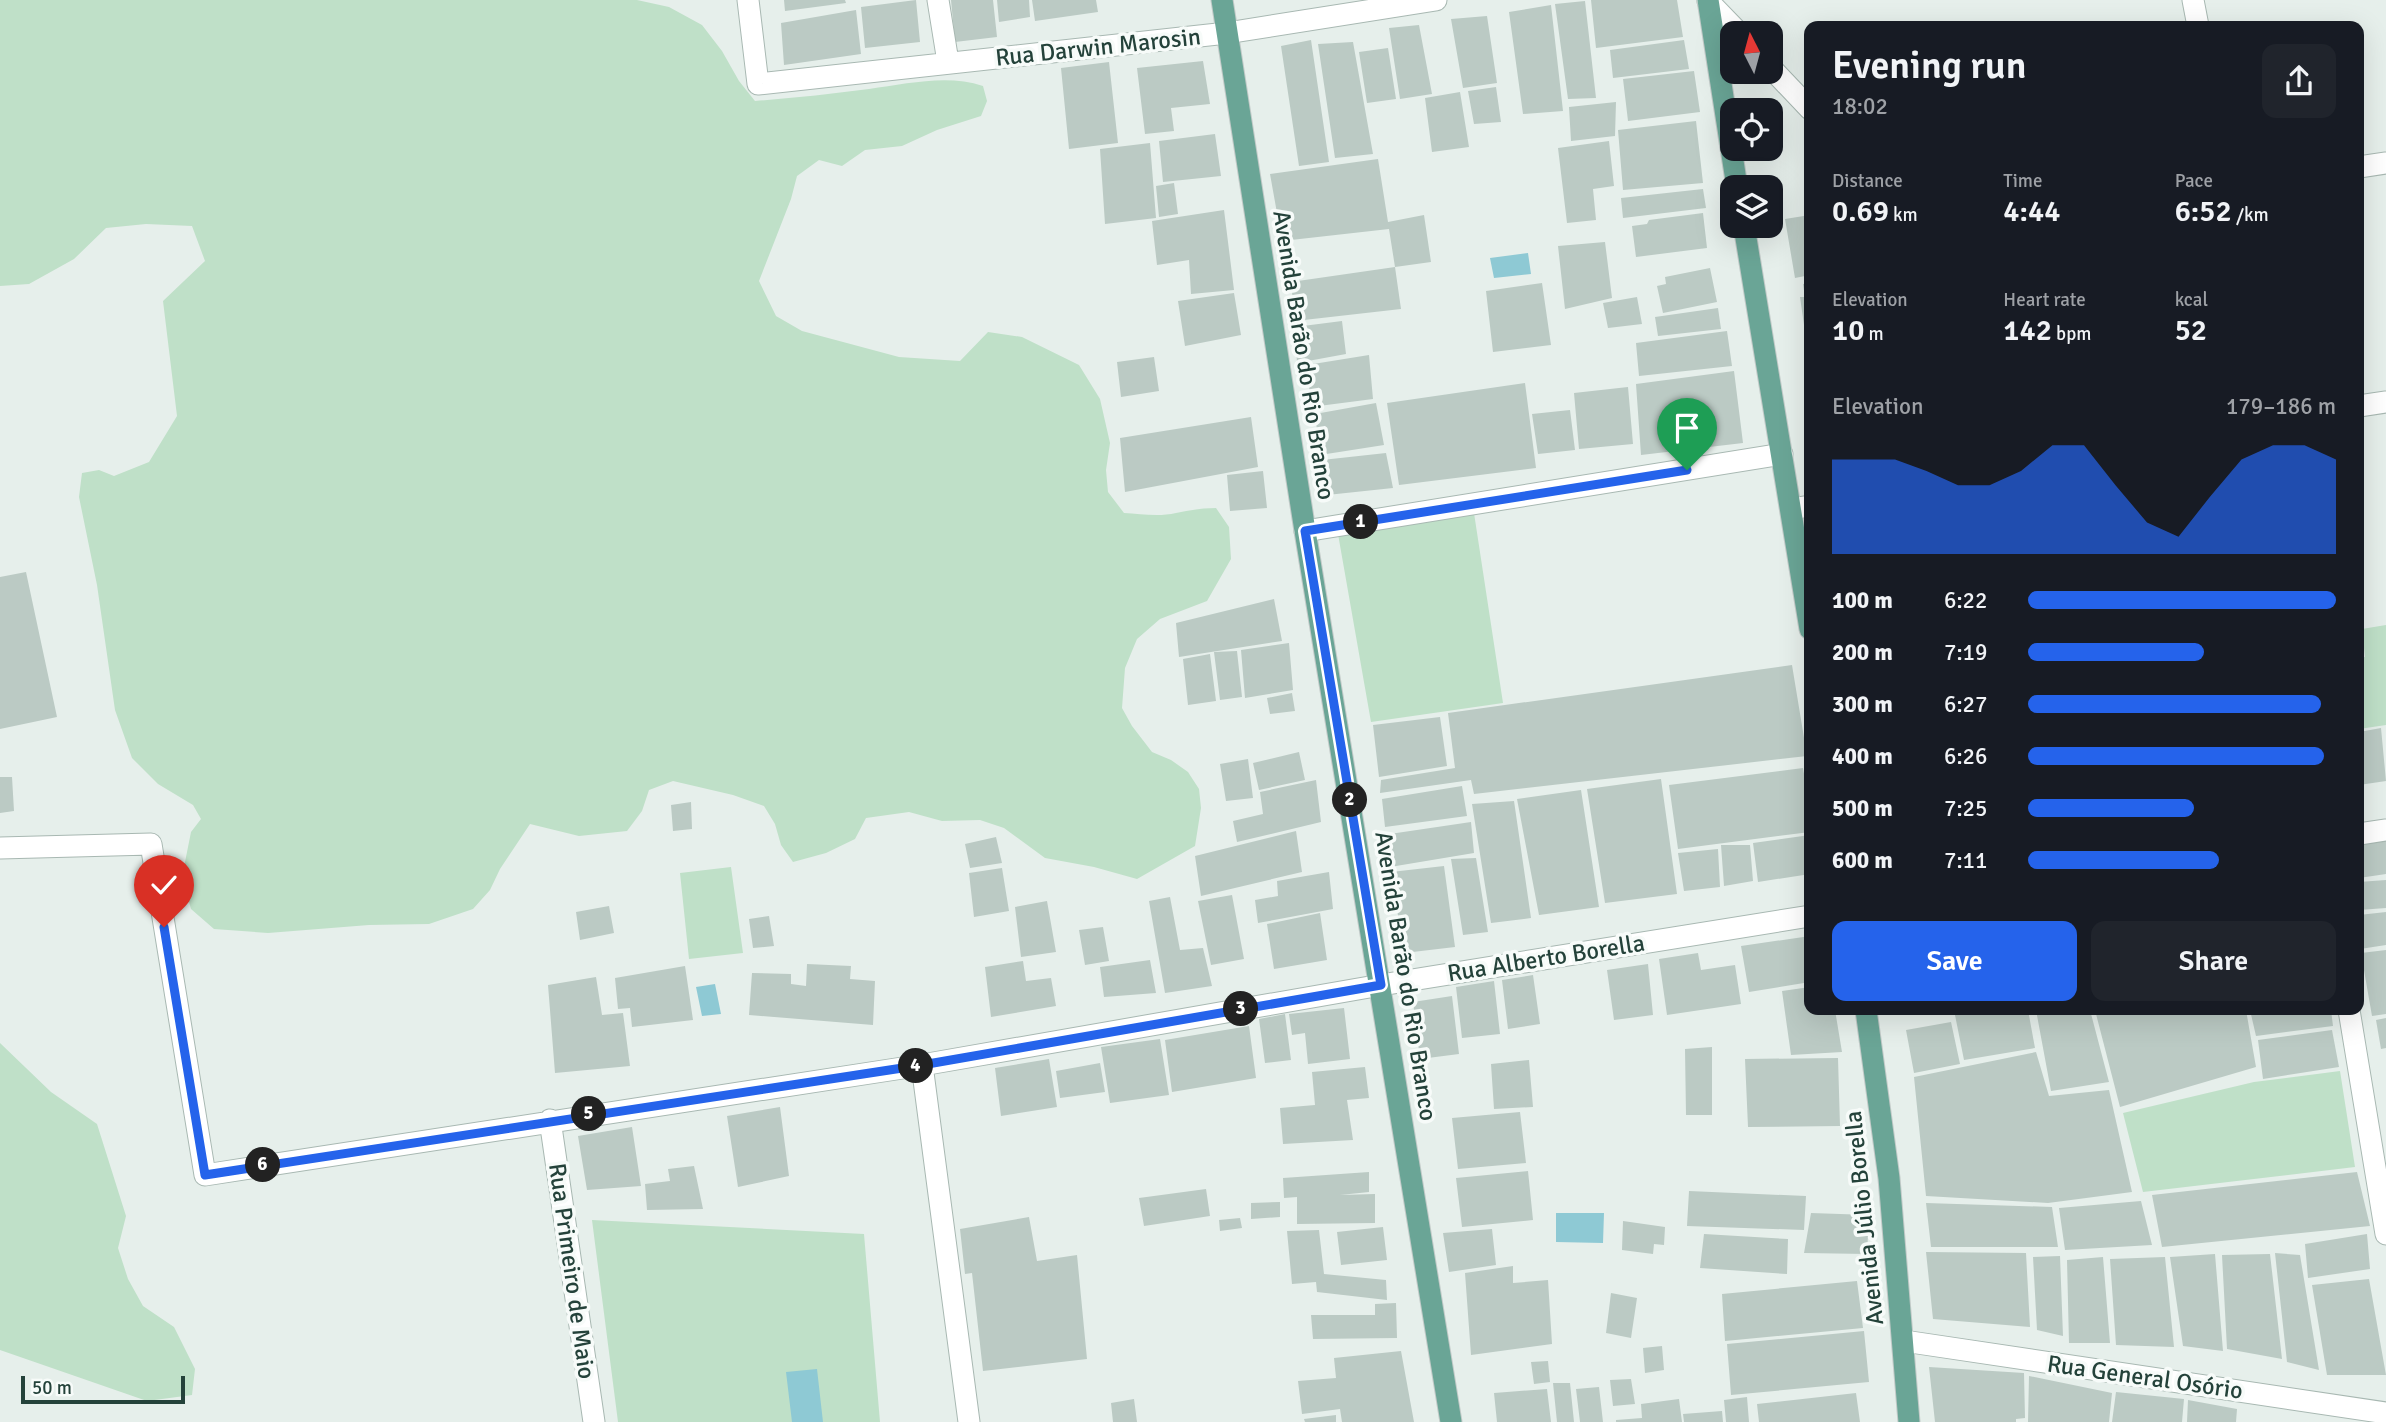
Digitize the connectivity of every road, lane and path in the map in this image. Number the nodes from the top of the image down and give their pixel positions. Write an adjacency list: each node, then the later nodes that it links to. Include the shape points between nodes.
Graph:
1 (748, 0): 10 (street, Rua Darwin Marosin, via 758,84)
2 (938, 0): 10 (street)
3 (1223, 0): 9 (main road, Avenida Barão do Rio Branco)
4 (1436, 0): 9 (street, Rua Darwin Marosin)
5 (1708, 0): 7 (street); 15 (main road)
6 (2193, 0): 8 (street)
7 (1727, 21)
8 (2197, 21)
9 (1227, 33): 10 (street, Rua Darwin Marosin); 21 (main road, Avenida Barão do Rio Branco)
10 (947, 62)
11 (1783, 81): 12 (street)
12 (1804, 103)
13 (2386, 163): 14 (street)
14 (2364, 166)
15 (1735, 175)
16 (1746, 238): 19 (main road)
17 (2386, 402): 18 (street)
18 (2364, 405)
19 (1782, 454): 20 (main road); 21 (street)
20 (1800, 508): 22 (main road)
21 (1305, 531): 27 (main road, Avenida Barão do Rio Branco)
22 (1804, 556)
23 (2386, 830): 24 (street)
24 (2364, 833)
25 (0, 848): 31 (street, Rua Alberto Borella, via 151,844 205,1175)
26 (1804, 917): 27 (street, Rua Alberto Borella)
27 (1381, 985): 30 (street, Rua Alberto Borella); 37 (main road, Avenida Barão do Rio Branco)
28 (1867, 1015): 33 (main road, Avenida Júlio Borella, via 1889,1178)
29 (2350, 1015): 32 (street)
30 (922, 1065): 31 (street, Rua Alberto Borella); 36 (street)
31 (550, 1120): 35 (street, Rua Primeiro de Maio)
32 (2386, 1234)
33 (1904, 1341): 34 (street, Rua General Osório); 38 (main road, Avenida Júlio Borella)
34 (2386, 1413)
35 (594, 1422)
36 (969, 1422)
37 (1451, 1422)
38 (1909, 1422)

